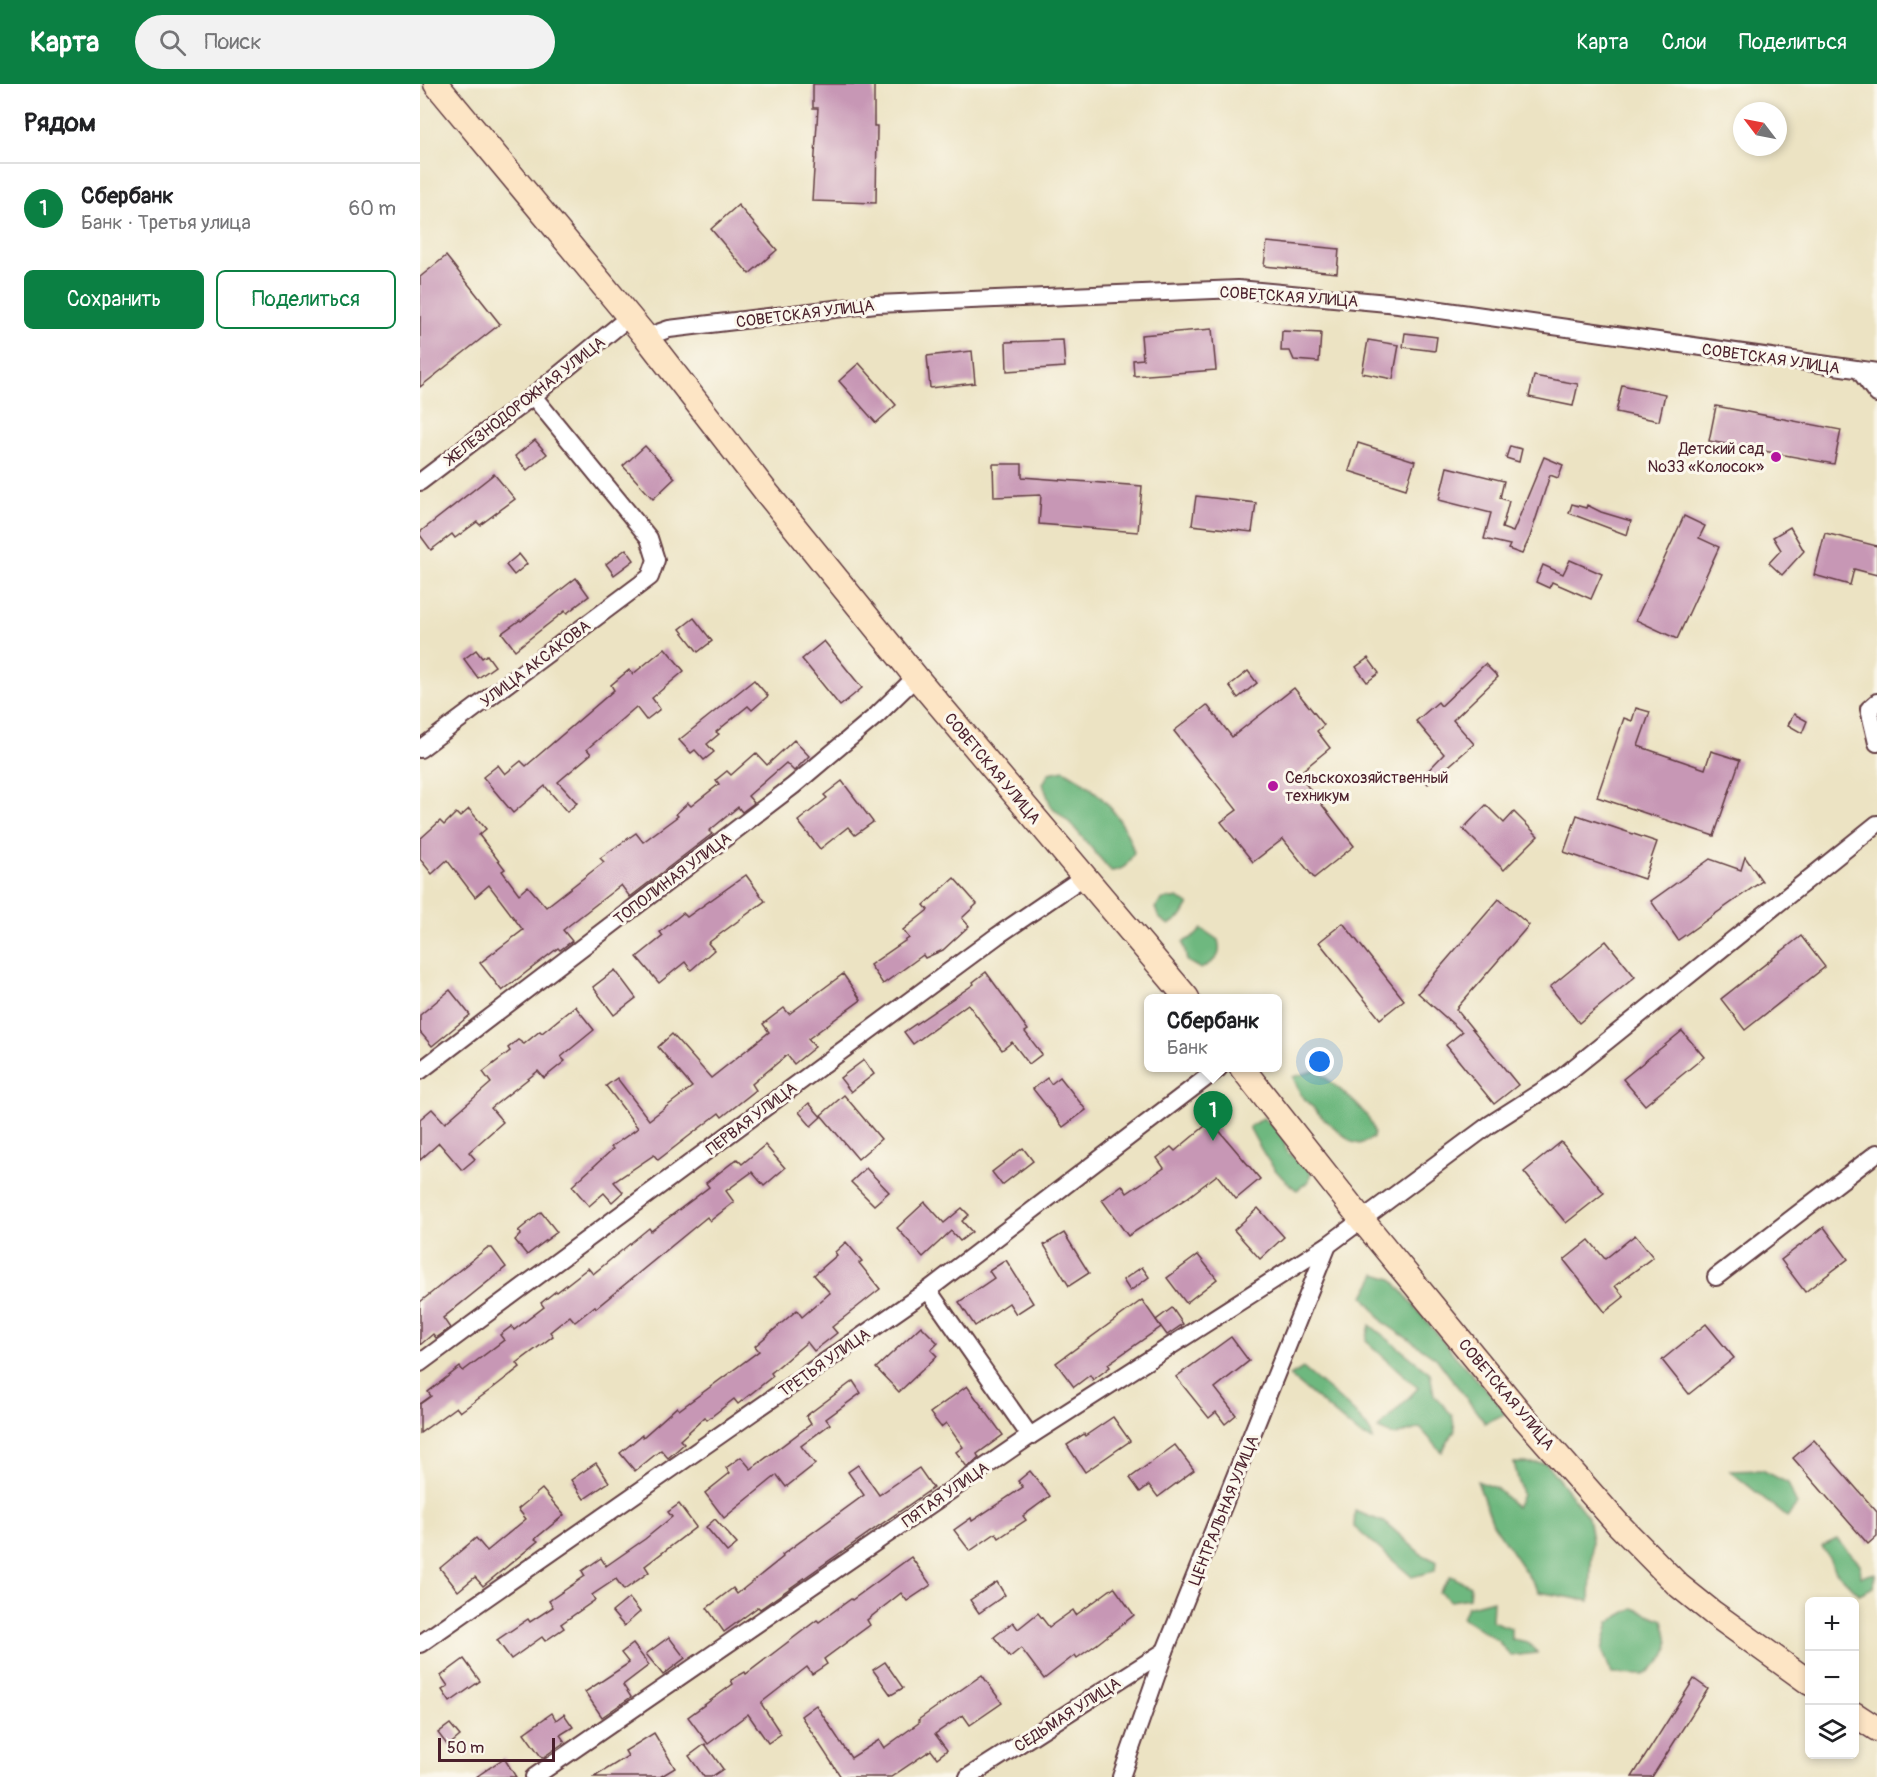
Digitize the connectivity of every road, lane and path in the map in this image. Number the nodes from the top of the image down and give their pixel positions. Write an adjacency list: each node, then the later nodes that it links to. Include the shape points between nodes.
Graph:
1 (436, 84): 2 (main road, СОВЕТСКАЯ УЛИЦА)
2 (629, 317): 3 (main road, СОВЕТСКАЯ УЛИЦА); 7 (street, ЖЕЛЕЗНОДОРОЖНАЯ УЛИЦА)
3 (646, 337): 4 (street, СОВЕТСКАЯ УЛИЦА, via 669,329 876,304 1238,289 1398,304); 9 (main road, СОВЕТСКАЯ УЛИЦА)
4 (1859, 370): 5 (street, СОВЕТСКАЯ УЛИЦА); 6 (street)
5 (1877, 372)
6 (1877, 394)
7 (533, 396): 8 (street, ЖЕЛЕЗНОДОРОЖНАЯ УЛИЦА); 12 (street, УЛИЦА АКСАКОВА, via 649,538 656,560 650,578)
8 (420, 482)
9 (916, 676): 14 (main road, СОВЕТСКАЯ УЛИЦА); 16 (street, ТОПОЛИНАЯ УЛИЦА, via 877,715 793,786)
10 (1877, 702): 11 (street, via 1869,710)
11 (1877, 743)
12 (420, 749)
13 (1877, 824): 20 (street, ПЯТАЯ УЛИЦА, via 1556,1082 1489,1125)
14 (1085, 876): 15 (main road, СОВЕТСКАЯ УЛИЦА); 24 (street, ПЕРВАЯ УЛИЦА, via 988,942)
15 (1183, 994)
16 (420, 1071)
17 (1214, 1072): 23 (street, ТРЕТЬЯ УЛИЦА)
18 (1245, 1072): 20 (main road, СОВЕТСКАЯ УЛИЦА)
19 (1877, 1153): 22 (street)
20 (1362, 1220): 21 (street, ПЯТАЯ УЛИЦА); 28 (main road, СОВЕТСКАЯ УЛИЦА, via 1522,1415 1618,1524 1678,1585)
21 (1328, 1245): 25 (street, ПЯТАЯ УЛИЦА); 27 (street, ЦЕНТРАЛЬНАЯ УЛИЦА)
22 (1716, 1277)
23 (928, 1290): 25 (street); 26 (street, ТРЕТЬЯ УЛИЦА)
24 (420, 1363)
25 (1030, 1436): 31 (street, ПЯТАЯ УЛИЦА)
26 (420, 1644)
27 (1165, 1651): 32 (street, СЕДЬМАЯ УЛИЦА); 33 (street, ЦЕНТРАЛЬНАЯ УЛИЦА)
28 (1805, 1680)
29 (1859, 1717): 30 (main road)
30 (1877, 1729)
31 (534, 1777)
32 (968, 1777)
33 (1121, 1777)

